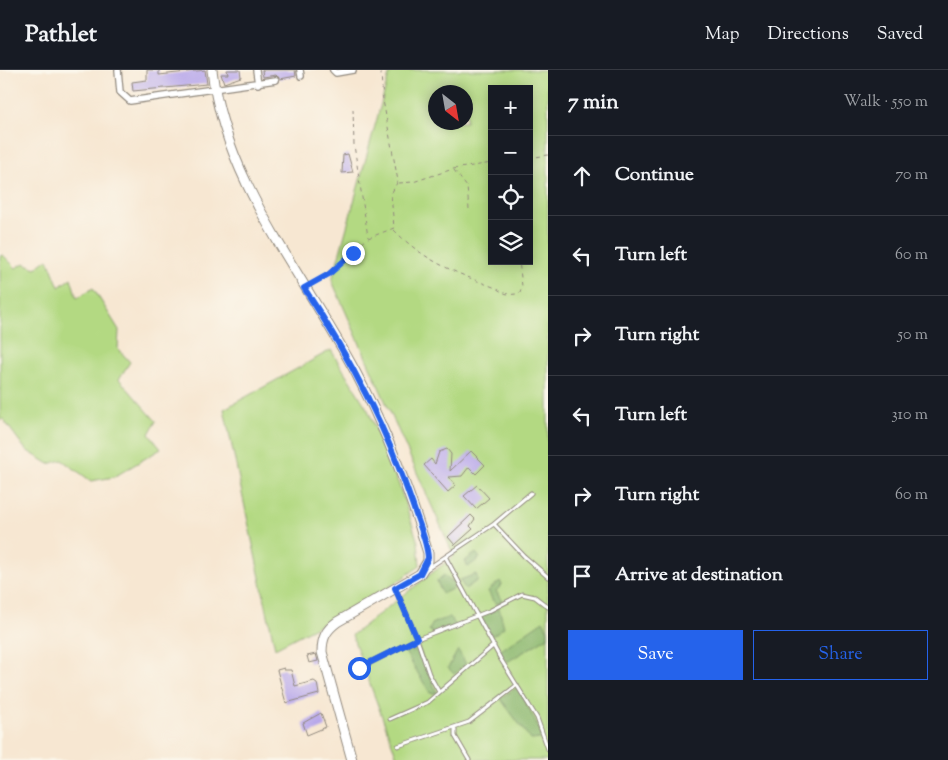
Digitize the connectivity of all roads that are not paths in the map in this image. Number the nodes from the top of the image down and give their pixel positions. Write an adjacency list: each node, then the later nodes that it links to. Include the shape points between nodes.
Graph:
1 (118, 70): 8 (street, via 120,92 130,101)
2 (212, 70): 8 (street)
3 (256, 70): 7 (street)
4 (333, 70): 5 (street, via 336,73)
5 (353, 70)
6 (276, 80): 7 (street)
7 (258, 84): 8 (street)
8 (215, 89): 12 (street, via 233,146 258,206 356,374 377,417 408,491 428,553 428,561)
9 (531, 493): 10 (lane)
10 (494, 524): 11 (lane); 13 (lane)
11 (446, 558): 12 (lane); 16 (lane)
12 (420, 574): 14 (street)
13 (548, 577)
14 (395, 588): 17 (lane); 26 (street, via 337,622 329,628 322,641 322,652)
15 (548, 607): 16 (lane, via 525,593)
16 (478, 615): 17 (lane); 18 (lane)
17 (417, 639): 19 (lane); 21 (lane)
18 (494, 645): 20 (lane); 21 (lane)
19 (359, 668)
20 (517, 685): 23 (lane, via 478,716); 25 (lane, via 542,728)
21 (439, 692): 22 (lane, via 420,708)
22 (390, 720)
23 (455, 728): 24 (lane); 27 (lane, via 455,736)
24 (398, 746)
25 (548, 749)
26 (352, 760)
27 (469, 760)

